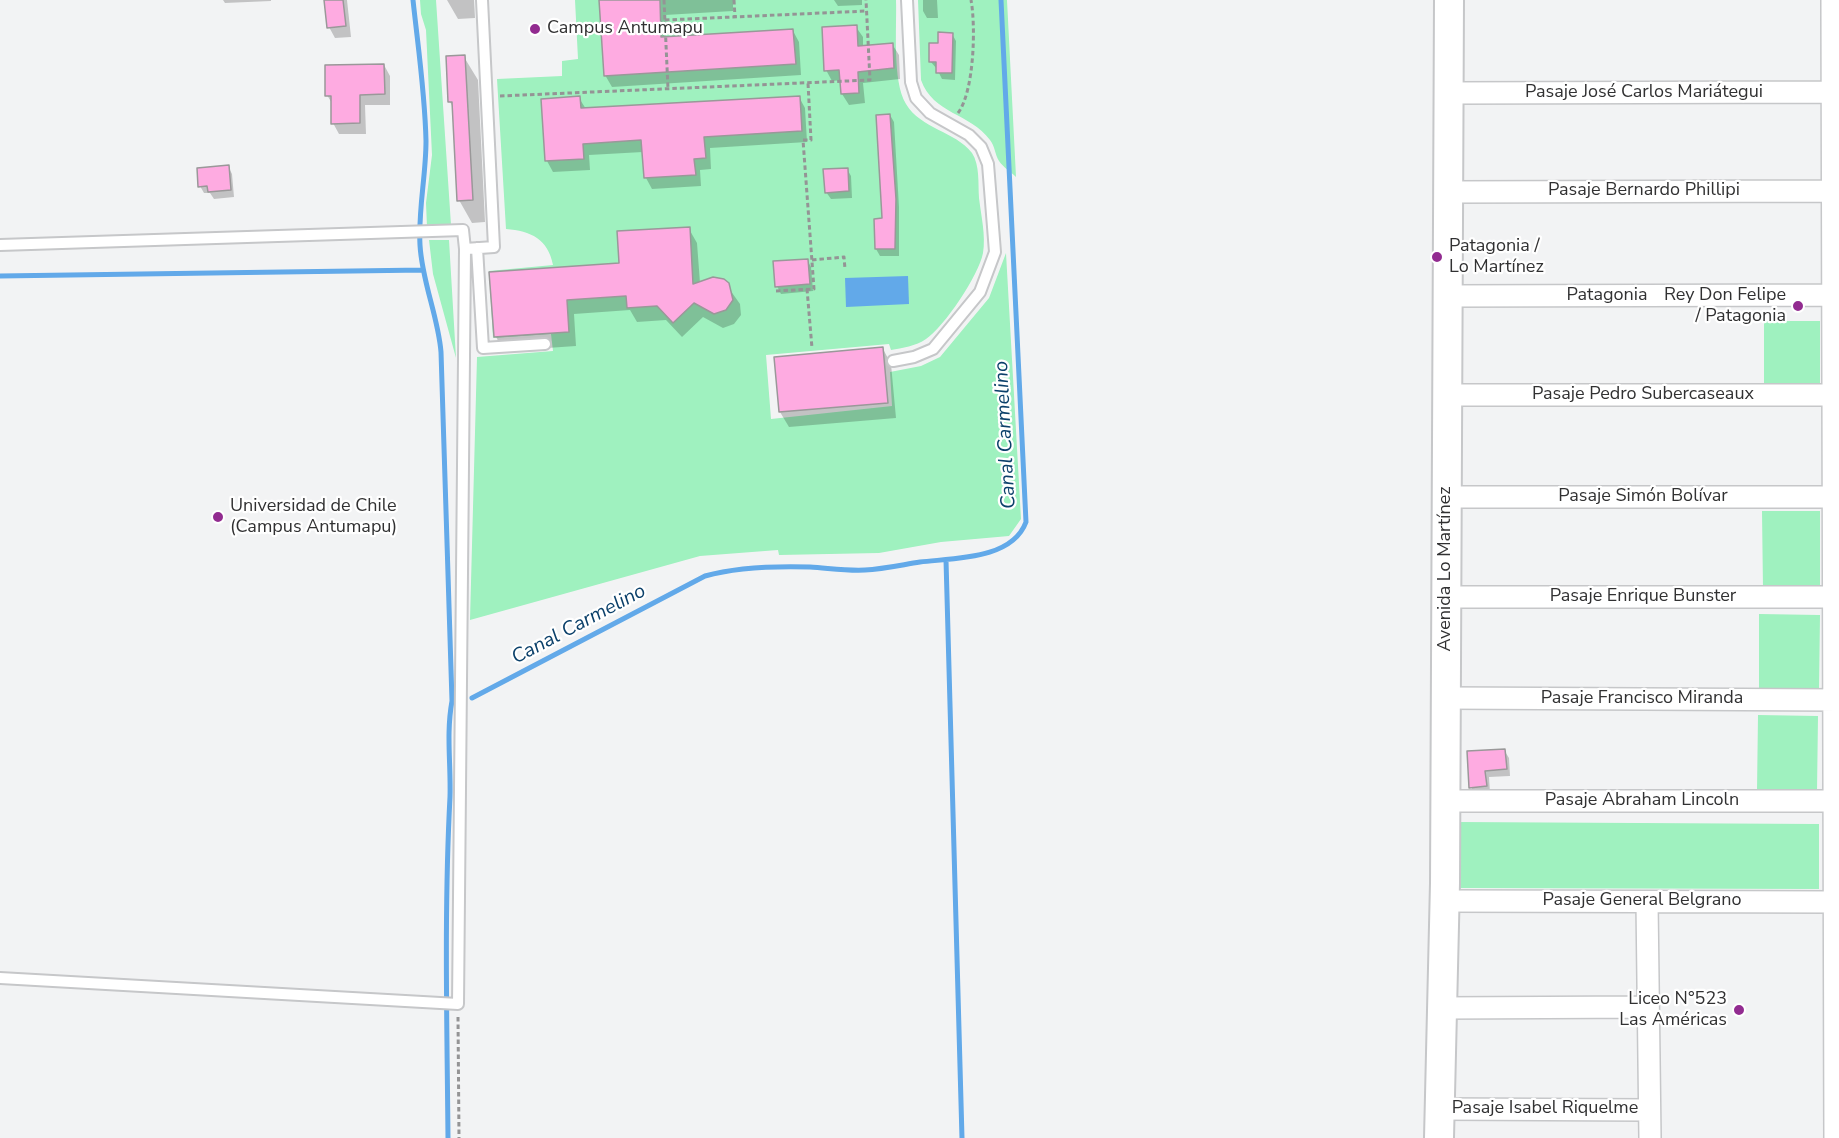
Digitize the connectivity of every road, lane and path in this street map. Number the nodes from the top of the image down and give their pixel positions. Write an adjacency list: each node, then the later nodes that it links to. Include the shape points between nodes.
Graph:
1 (482, 0): 16 (lane)
2 (664, 0): 11 (path)
3 (734, 0): 10 (path)
4 (866, 0): 9 (path)
5 (907, 0): 17 (lane, via 910,82 923,106)
6 (970, 0): 17 (path, via 970,86 966,103)
7 (1449, 0): 15 (main road, Avenida Lo Martínez)
8 (1832, 0): 14 (street)
9 (867, 11): 10 (path); 12 (path, via 870,80)
10 (735, 17): 11 (path)
11 (665, 20): 13 (path)
12 (808, 83): 13 (path); 23 (path, via 811,140 803,140)
13 (668, 89): 16 (path)
14 (1836, 92): 15 (street, Pasaje José Carlos Mariátegui); 18 (street)
15 (1449, 93): 19 (main road, Avenida Lo Martínez)
16 (487, 97): 21 (lane, via 494,247)
17 (950, 124): 31 (lane, via 981,147 988,164 995,252 980,292 933,349)
18 (1836, 191): 19 (street, Pasaje Bernardo Phillipi); 27 (street)
19 (1449, 192): 28 (main road, Avenida Lo Martínez)
20 (0, 245): 22 (lane, via 463,230)
21 (477, 248): 22 (lane); 29 (lane, via 483,348)
22 (465, 249): 46 (lane)
23 (812, 260): 24 (path, via 844,257); 25 (path, via 814,288)
24 (845, 269)
25 (807, 289): 26 (path); 30 (path)
26 (776, 291)
27 (1836, 295): 28 (street, Patagonia); 33 (street)
28 (1448, 296): 32 (main road, Avenida Lo Martínez)
29 (545, 344)
30 (812, 348)
31 (893, 361)
32 (1447, 395): 33 (street, Pasaje Pedro Subercaseaux); 34 (main road, Avenida Lo Martínez)
33 (1836, 395): 35 (street)
34 (1447, 497): 35 (street, Pasaje Simón Bolívar); 36 (main road, Avenida Lo Martínez)
35 (1836, 497): 37 (street)
36 (1446, 597): 37 (street, Pasaje Enrique Bunster); 38 (main road, Avenida Lo Martínez)
37 (1836, 597): 39 (street)
38 (1446, 698): 39 (street, Pasaje Francisco Miranda); 40 (main road, Avenida Lo Martínez)
39 (1836, 700): 41 (street)
40 (1445, 801): 41 (street, Pasaje Abraham Lincoln); 42 (main road, Avenida Lo Martínez)
41 (1836, 801): 44 (street)
42 (1445, 900): 43 (street, Pasaje General Belgrano); 49 (main road, Avenida Lo Martínez)
43 (1647, 902): 44 (street, Pasaje General Belgrano); 48 (street)
44 (1836, 902): 47 (street)
45 (0, 978): 46 (lane)
46 (457, 1004): 53 (path)
47 (1837, 1006): 52 (street)
48 (1648, 1007): 49 (street); 51 (street)
49 (1442, 1008): 50 (main road, Avenida Lo Martínez)
50 (1440, 1108): 51 (street, Pasaje Isabel Riquelme); 54 (main road, Avenida Lo Martínez)
51 (1649, 1110): 55 (street)
52 (1837, 1110): 56 (street)
53 (459, 1138)
54 (1439, 1138)
55 (1650, 1138)
56 (1835, 1138)

